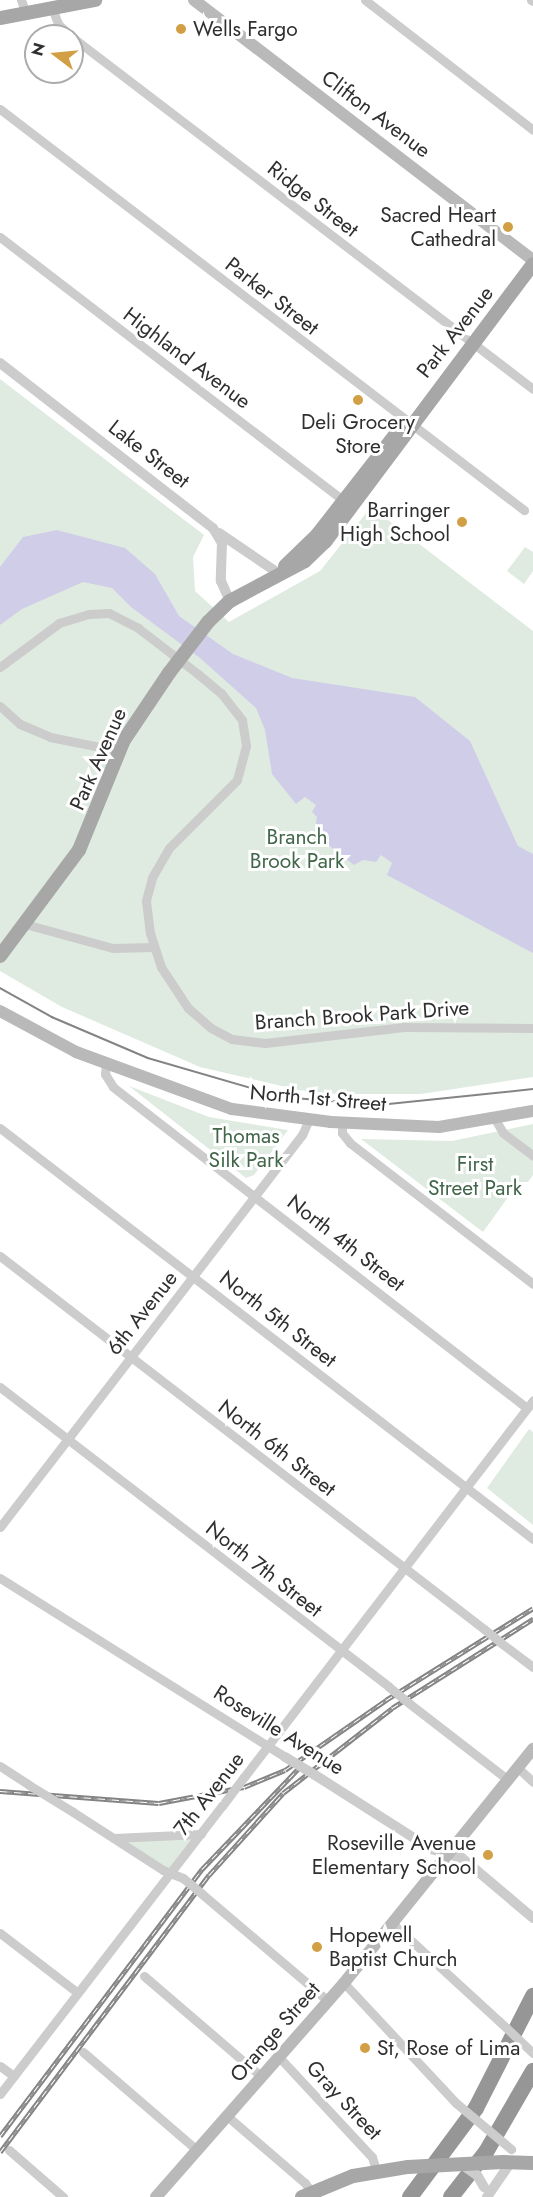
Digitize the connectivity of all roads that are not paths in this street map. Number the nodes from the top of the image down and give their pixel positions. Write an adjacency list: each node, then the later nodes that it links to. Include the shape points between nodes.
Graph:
1 (95, 0): 5 (main road)
2 (194, 0): 12 (main road, Clifton Avenue)
3 (365, 0): 10 (street)
4 (24, 6): 5 (main road); 6 (main road)
5 (52, 8): 7 (street, Ridge Street)
6 (0, 18)
7 (58, 24)
8 (84, 45): 13 (street, Ridge Street)
9 (0, 109): 16 (street, Parker Street)
10 (533, 130)
11 (0, 237): 17 (street, Highland Avenue)
12 (533, 262): 13 (main road, Park Avenue)
13 (472, 344): 15 (street, Ridge Street); 16 (main road, Park Avenue)
14 (0, 363): 19 (street, Lake Street)
15 (533, 389)
16 (410, 424): 17 (main road, Park Avenue, via 404,441); 18 (street, Parker Street)
17 (348, 504): 20 (main road, Park Avenue)
18 (524, 510)
19 (213, 528): 20 (street, Lake Street); 21 (street, via 222,543 221,581)
20 (278, 573): 21 (main road, Park Avenue)
21 (230, 601): 24 (main road, Park Avenue, bridge, via 208,622 138,715)
22 (0, 668): 26 (street, Branch Brook Park Drive, via 60,623 109,613 138,628 203,678 242,720 246,746 237,780 177,838 150,883 146,914)
23 (0, 706): 24 (street, via 20,724 50,737)
24 (120, 751): 25 (main road, Park Avenue, via 84,841)
25 (26, 924): 26 (street, via 113,948); 27 (main road, Park Avenue)
26 (153, 947): 29 (street, Branch Brook Park Drive, via 165,974 188,1008 217,1032 239,1041 283,1042 422,1026)
27 (0, 956)
28 (0, 1011): 30 (main road, via 71,1050)
29 (533, 1028)
30 (106, 1064): 32 (main road, North 1st Street, via 220,1107); 37 (street, North 4th Street, via 110,1084)
31 (533, 1111): 33 (main road, North 1st Street)
32 (309, 1119): 34 (main road, North 1st Street); 37 (street, 6th Avenue, via 302,1135)
33 (495, 1119): 34 (main road, North 1st Street, via 446,1127); 36 (street, via 503,1133)
34 (342, 1122): 40 (street, via 346,1140)
35 (0, 1128): 39 (street, North 5th Street)
36 (533, 1156)
37 (254, 1197): 39 (street, 6th Avenue); 43 (street, North 4th Street)
38 (0, 1256): 41 (street, North 6th Street)
39 (193, 1277): 41 (street, 6th Avenue); 45 (street, North 5th Street)
40 (533, 1284)
41 (131, 1357): 44 (street, 6th Avenue); 48 (street, North 6th Street)
42 (0, 1387): 44 (street, North 7th Street)
43 (530, 1404): 45 (street, 7th Avenue)
44 (68, 1439): 46 (street, 6th Avenue); 50 (street, North 7th Street)
45 (466, 1488): 47 (street, North 5th Street); 48 (street, 7th Avenue)
46 (0, 1527)
47 (533, 1539)
48 (404, 1568): 50 (street, 7th Avenue); 51 (street, North 6th Street, bridge)
49 (0, 1578): 52 (street, Roseville Avenue)
50 (341, 1650): 52 (street, 7th Avenue); 57 (street, North 7th Street, bridge)
51 (533, 1667)
52 (267, 1746): 54 (street, Roseville Avenue); 59 (street, 7th Avenue, bridge)
53 (533, 1749): 56 (main road, Orange Street)
54 (285, 1757): 61 (street, Roseville Avenue, bridge, via 431,1849)
55 (0, 1766): 60 (street, bridge)
56 (517, 1767): 57 (main road, Orange Street); 58 (street)
57 (507, 1779): 61 (main road, Orange Street)
58 (533, 1782)
59 (201, 1834): 60 (street); 62 (street, 7th Avenue)
60 (114, 1838): 62 (street)
61 (447, 1854): 63 (street, Roseville Avenue, via 462,1858); 64 (main road, Orange Street)
62 (170, 1873): 68 (street, 7th Avenue); 70 (street, bridge, via 183,1878)
63 (533, 1918)
64 (392, 1923): 67 (main road, Orange Street); 72 (street, bridge)
65 (0, 1933): 68 (street)
66 (144, 1977): 77 (street)
67 (344, 1983): 70 (main road, Orange Street); 82 (street, bridge)
68 (78, 1992): 76 (street, 7th Avenue)
69 (533, 1996): 90 (highway, via 476,2108)
70 (328, 2001): 73 (main road, Orange Street)
71 (83, 2052): 81 (street)
72 (533, 2053)
73 (279, 2057): 77 (main road, Orange Street); 85 (street, Gray Street, via 372,2157)
74 (0, 2066): 76 (street)
75 (533, 2071): 91 (highway, via 486,2152)
76 (14, 2076): 78 (street, 7th Avenue)
77 (262, 2077): 79 (main road, Orange Street)
78 (0, 2094)
79 (227, 2116): 81 (main road, Orange Street); 87 (street, via 305,2182)
80 (9, 2150): 88 (street)
81 (197, 2150): 89 (main road, Orange Street)
82 (508, 2158): 83 (main road); 84 (main road, bridge); 86 (street)
83 (533, 2163)
84 (461, 2164): 85 (main road, bridge); 86 (street, bridge, via 477,2175)
85 (376, 2170): 87 (main road)
86 (485, 2194)
87 (307, 2195)
88 (63, 2197)
89 (156, 2197)
90 (410, 2197)
91 (452, 2197)

